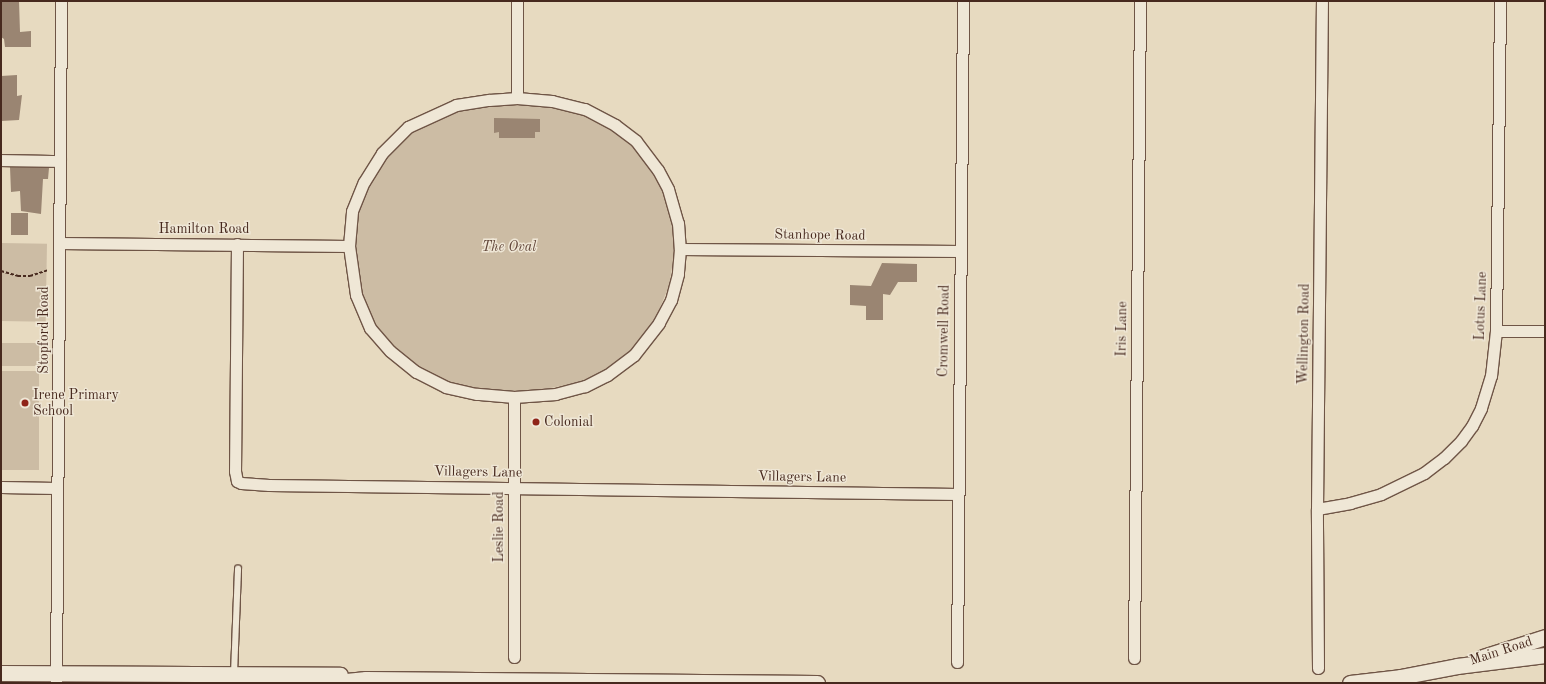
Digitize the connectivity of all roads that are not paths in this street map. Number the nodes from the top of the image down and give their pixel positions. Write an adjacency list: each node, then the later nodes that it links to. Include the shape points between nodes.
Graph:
1 (61, 1): 9 (street, Stopford Road)
2 (517, 1): 7 (street)
3 (963, 1): 14 (street, Cromwell Road)
4 (1140, 1): 27 (street, Iris Lane)
5 (1322, 1): 22 (street, Wellington Road)
6 (1500, 1): 15 (street, Lotus Lane)
7 (517, 98): 12 (street, via 456,105 408,127 382,153 364,182 352,211); 13 (street, via 552,101 585,110 615,124 636,141 658,170 668,189 678,223)
8 (1, 160): 9 (street)
9 (60, 161): 10 (street, Stopford Road)
10 (59, 243): 11 (street, Hamilton Road); 19 (street, Stopford Road)
11 (237, 244): 12 (street, Hamilton Road); 20 (street, Villagers Lane, via 236,481 243,484 269,485)
12 (349, 246): 17 (street, via 356,295 370,328 390,351 411,368 446,387 476,394)
13 (680, 249): 14 (street, Stanhope Road); 17 (street, via 678,274 671,300 659,323 634,355 607,375 585,386 556,394)
14 (960, 251): 21 (street, Cromwell Road)
15 (1496, 331): 16 (street); 22 (street, Lotus Lane, via 1491,376 1481,408 1472,426 1452,450 1433,467 1381,494)
16 (1545, 332)
17 (514, 397): 20 (street, Leslie Road)
18 (1, 487): 19 (street)
19 (56, 488): 33 (street, Stopford Road)
20 (514, 488): 21 (street, Villagers Lane); 26 (street, Leslie Road)
21 (958, 494): 28 (street, Cromwell Road)
22 (1317, 509): 30 (street, Wellington Road)
23 (238, 568): 32 (lane)
24 (1545, 637): 29 (main road, Main Road)
25 (1545, 655): 29 (main road, Main Road)
26 (514, 657)
27 (1134, 658)
28 (957, 662)
29 (1457, 666): 37 (main road, Main Road)
30 (1318, 668)
31 (1, 673): 33 (main road)
32 (234, 675): 33 (main road); 34 (main road, via 347,676)
33 (56, 678)
34 (366, 679): 35 (main road); 36 (main road)
35 (327, 683)
36 (817, 683)
37 (1350, 683)

